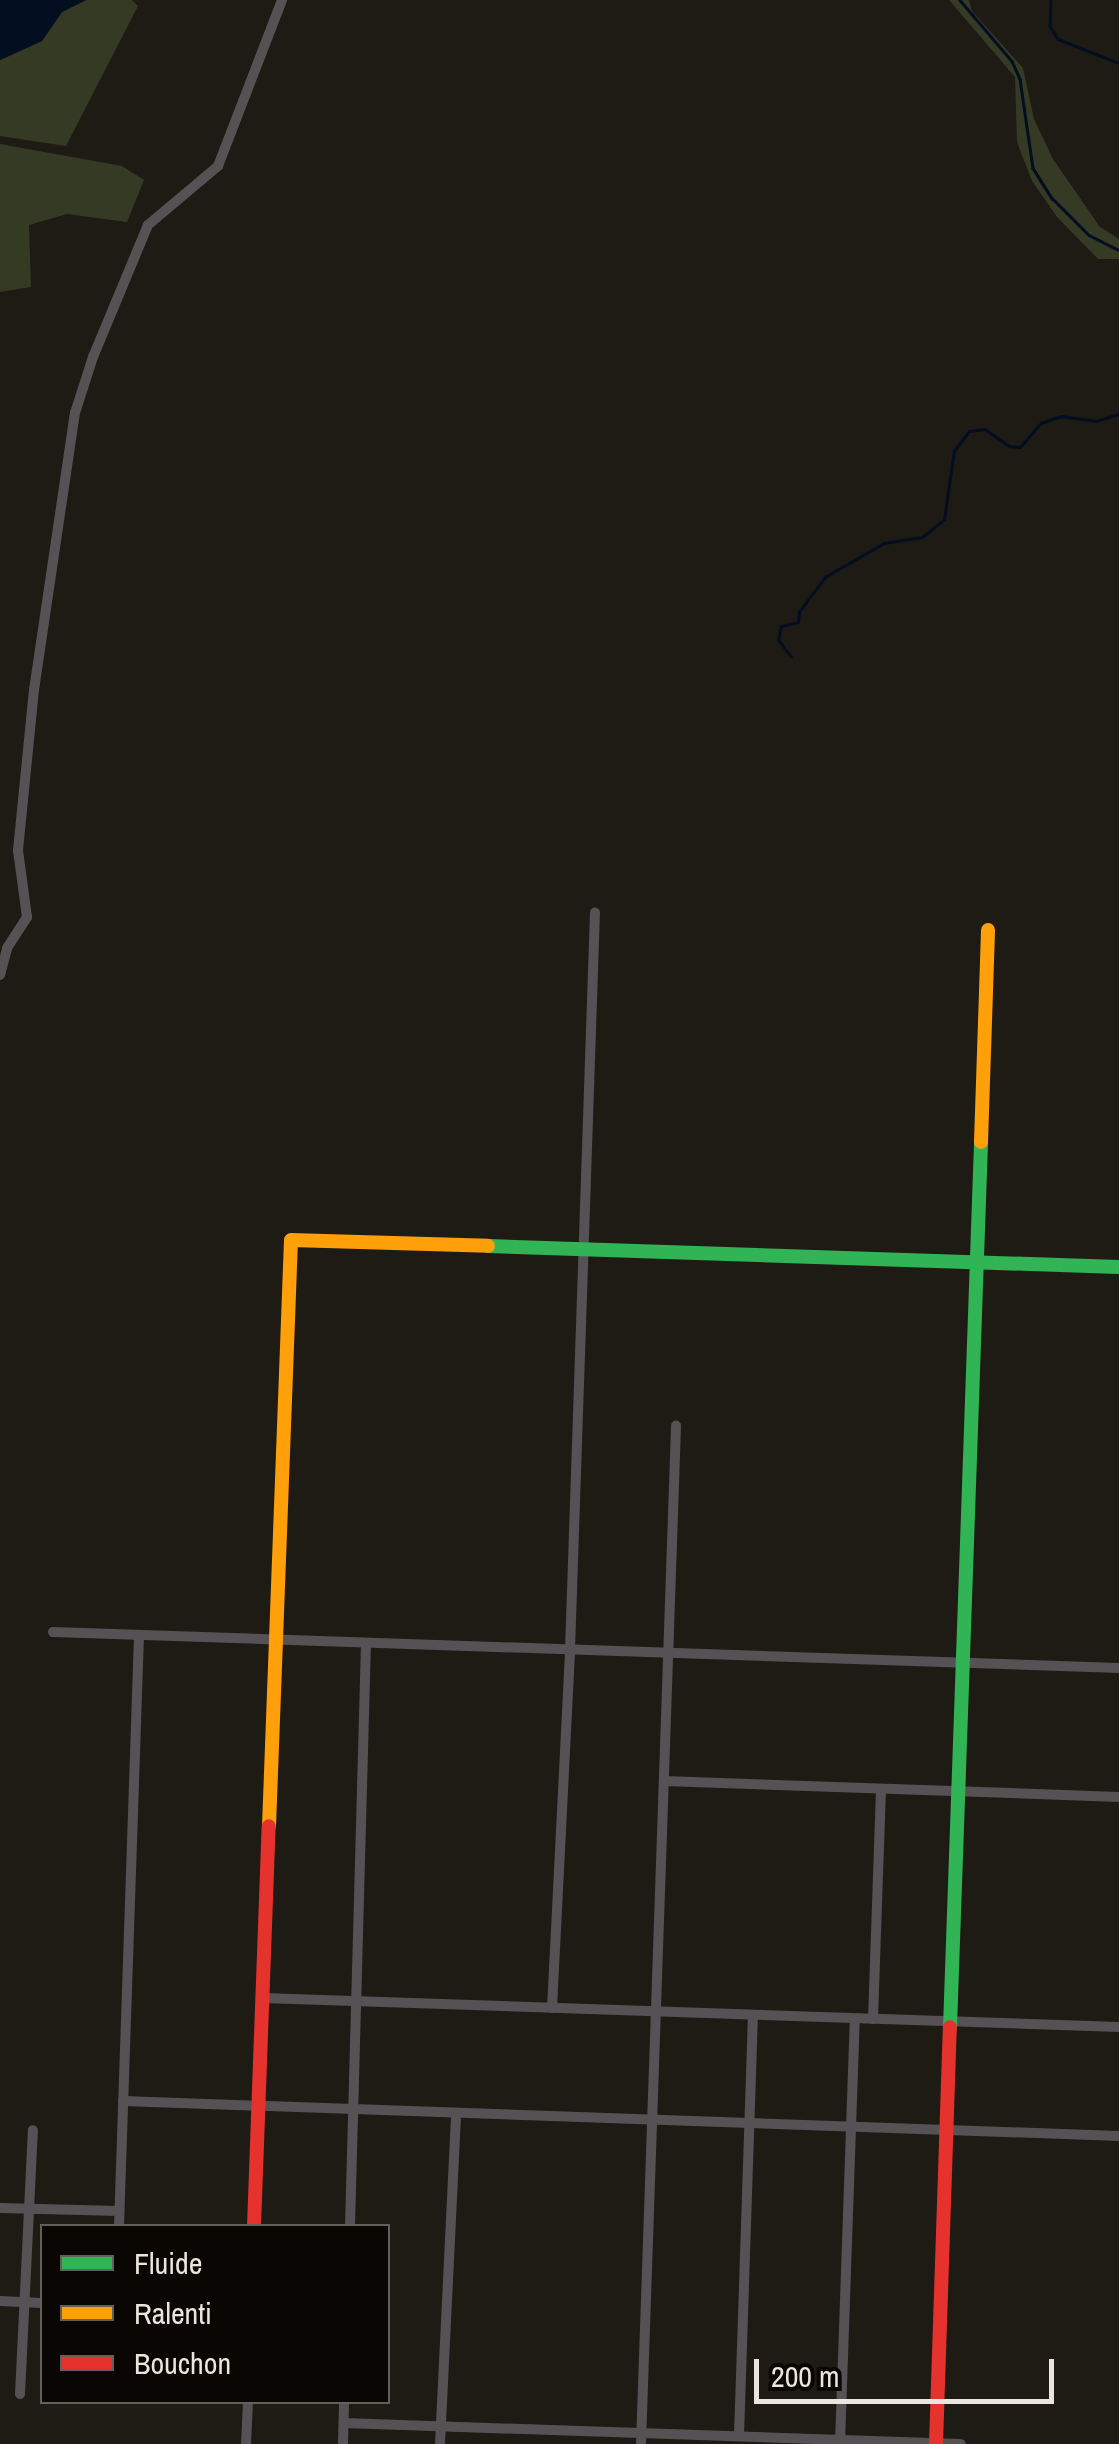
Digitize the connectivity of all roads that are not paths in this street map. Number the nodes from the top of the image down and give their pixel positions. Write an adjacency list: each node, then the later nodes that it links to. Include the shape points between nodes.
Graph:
1 (282, 0): 4 (street, via 218,166 148,226 75,413 18,850 26,916)
2 (595, 912): 5 (street)
3 (988, 930): 6 (street)
4 (0, 975)
5 (584, 1249): 6 (street); 11 (street, via 291,1240); 13 (street)
6 (976, 1262): 7 (street); 15 (street)
7 (1119, 1267)
8 (676, 1426): 14 (street)
9 (52, 1632): 10 (street)
10 (139, 1635): 11 (street); 30 (street)
11 (276, 1640): 12 (street); 21 (street)
12 (366, 1643): 13 (street); 22 (street)
13 (570, 1650): 14 (street); 23 (street)
14 (668, 1653): 15 (street); 17 (street)
15 (963, 1663): 16 (street); 19 (street)
16 (1119, 1668)
17 (664, 1782): 18 (street); 24 (street)
18 (881, 1789): 19 (street); 27 (street)
19 (958, 1792): 20 (street); 28 (street)
20 (1119, 1797)
21 (263, 1998): 22 (street); 31 (street)
22 (358, 2002): 23 (street); 32 (street)
23 (552, 2008): 24 (street)
24 (656, 2012): 25 (street); 34 (street)
25 (753, 2015): 26 (street); 35 (street)
26 (855, 2018): 27 (street); 36 (street)
27 (874, 2019): 28 (street)
28 (951, 2022): 29 (street); 38 (street)
29 (1119, 2028)
30 (123, 2101): 31 (street); 42 (street)
31 (259, 2106): 32 (street); 44 (street)
32 (354, 2109): 33 (street); 45 (street)
33 (456, 2113): 34 (street); 53 (street)
34 (652, 2120): 35 (street); 55 (street)
35 (750, 2123): 36 (street); 54 (street)
36 (851, 2126): 38 (street); 56 (street)
37 (32, 2130): 41 (street)
38 (947, 2130): 39 (street); 60 (street)
39 (1119, 2136)
40 (0, 2208): 41 (street)
41 (29, 2209): 42 (street); 47 (street)
42 (119, 2212): 43 (street)
43 (118, 2224)
44 (254, 2224)
45 (350, 2224)
46 (0, 2301): 47 (street)
47 (24, 2302): 48 (street); 49 (street)
48 (40, 2303)
49 (20, 2394)
50 (248, 2404): 57 (street)
51 (344, 2404): 52 (street)
52 (344, 2423): 53 (street); 58 (street)
53 (440, 2426): 55 (street); 59 (street)
54 (739, 2436): 55 (street); 56 (street)
55 (641, 2439)
56 (840, 2442): 60 (street)
57 (246, 2444)
58 (343, 2444)
59 (440, 2444)
60 (936, 2444): 61 (street)
61 (960, 2444)

